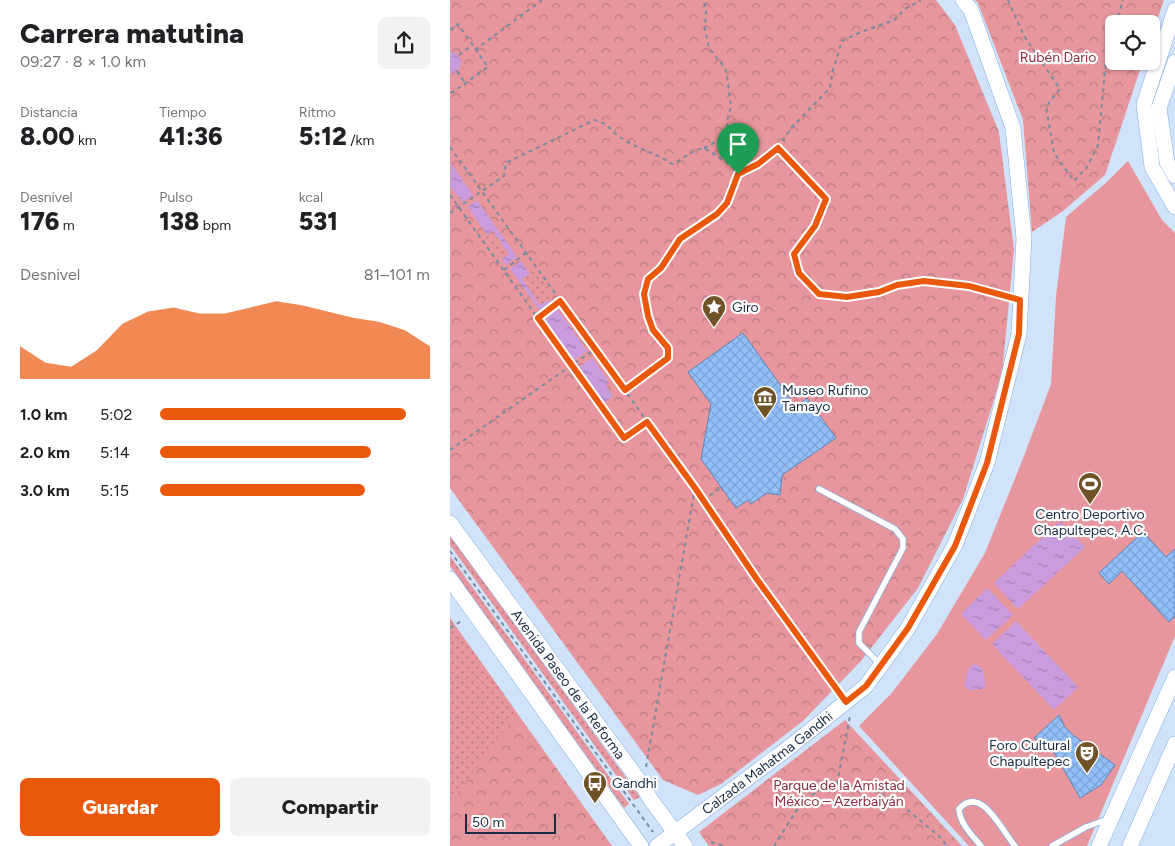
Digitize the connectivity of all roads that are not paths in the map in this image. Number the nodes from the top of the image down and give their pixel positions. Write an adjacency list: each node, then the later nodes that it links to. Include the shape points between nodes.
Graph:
1 (963, 0): 10 (street, Calzada Mahatma Gandhi, via 971,10 1013,128 1024,238 1019,334 987,463 955,546 908,628)
2 (1175, 10): 4 (street)
3 (1175, 62): 4 (street)
4 (1151, 106): 5 (street, via 1167,162); 6 (street, via 1152,167)
5 (1175, 176)
6 (1175, 208)
7 (819, 489): 10 (lane, via 895,529 903,539 904,548 860,632 859,643)
8 (450, 523): 14 (street, Avenida Paseo de la Reforma)
9 (450, 579): 16 (street)
10 (881, 665): 14 (street, Calzada Mahatma Gandhi, via 866,686)
11 (1175, 677): 13 (street)
12 (1175, 744): 22 (street)
13 (1112, 818): 20 (lane, via 1086,827); 21 (street)
14 (675, 833): 15 (street, Calzada Mahatma Gandhi); 17 (street, Avenida Paseo de la Reforma)
15 (655, 839)
16 (641, 846)
17 (684, 846)
18 (981, 846): 19 (lane, via 960,816 959,809 964,803 980,803)
19 (1014, 846)
20 (1052, 846)
21 (1100, 846)
22 (1130, 846)

